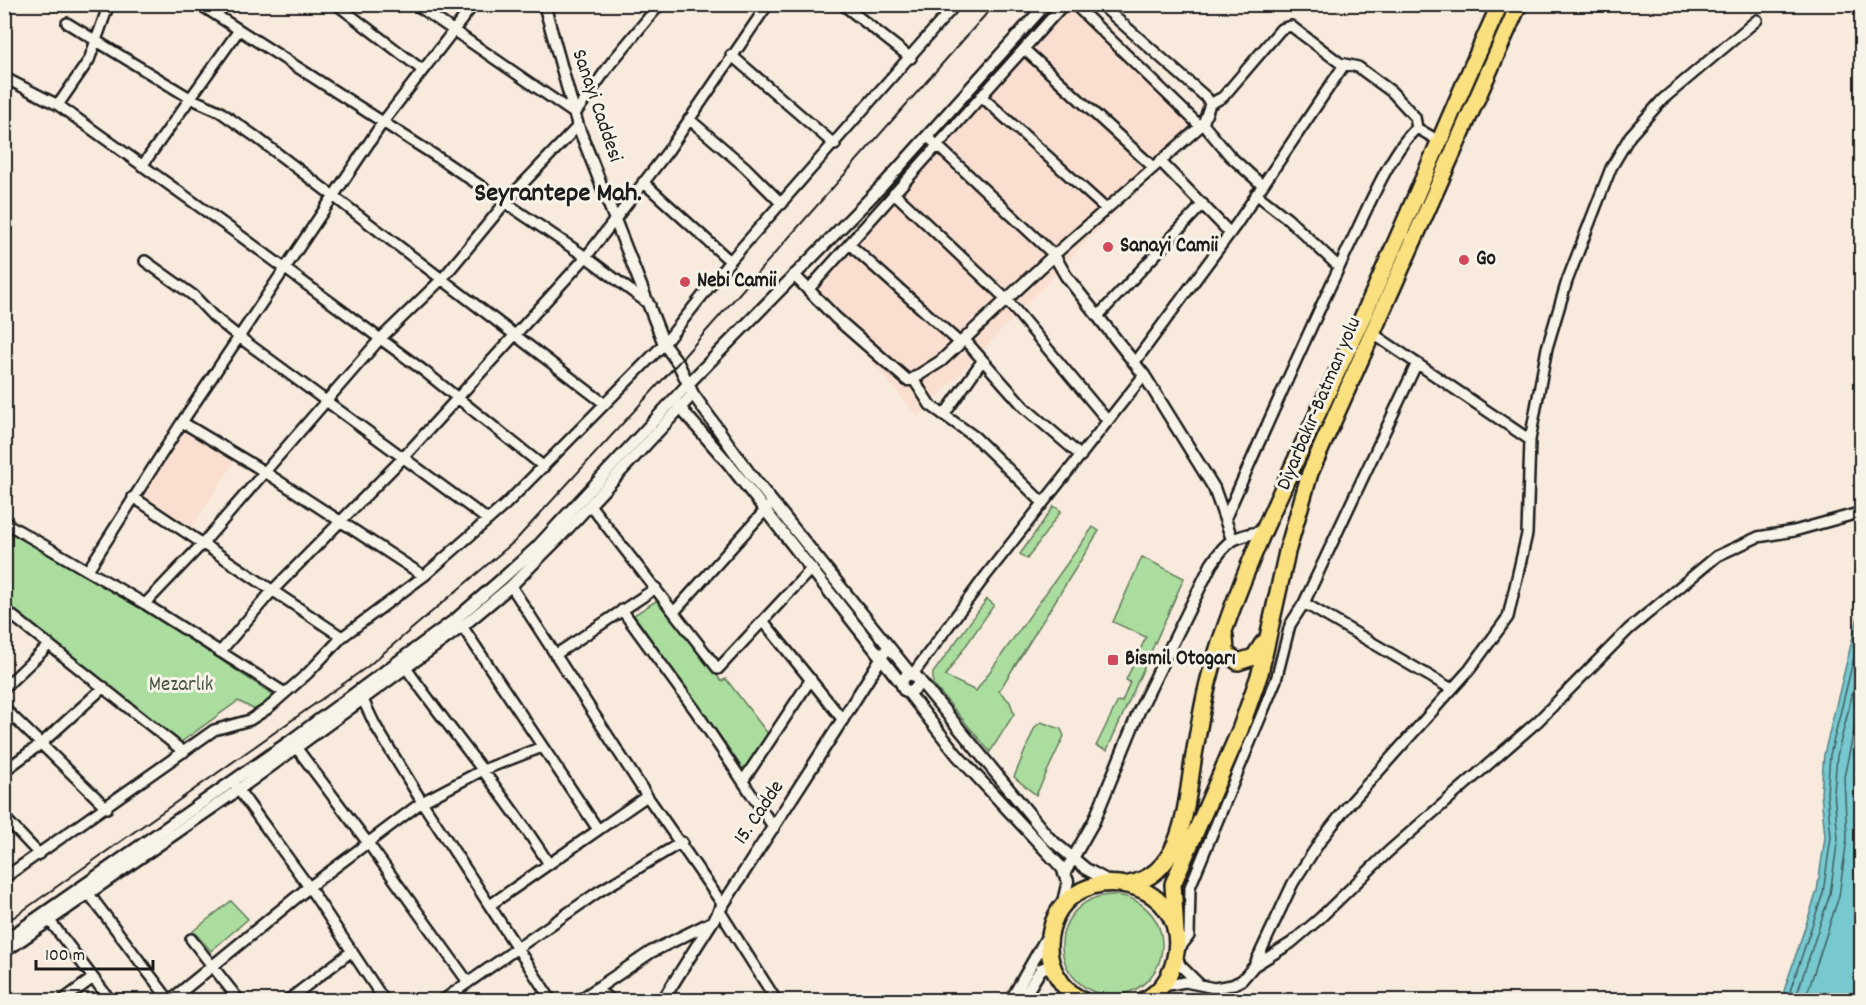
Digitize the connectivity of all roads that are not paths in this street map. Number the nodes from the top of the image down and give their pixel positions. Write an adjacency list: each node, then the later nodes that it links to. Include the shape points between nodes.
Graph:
1 (109, 4): 21 (street)
2 (199, 4): 19 (street)
3 (336, 4): 26 (street)
4 (415, 4): 20 (street)
5 (474, 4): 20 (street)
6 (544, 4): 32 (street, Sanayi Caddesi)
7 (660, 4): 32 (street)
8 (768, 4): 23 (street)
9 (842, 4): 24 (street)
10 (956, 4): 24 (street)
11 (1046, 4): 38 (street)
12 (1064, 4): 22 (street)
13 (1074, 4): 35 (street)
14 (1100, 4): 30 (street)
15 (1500, 4): 39 (highway, Diyarbakır-Batman yolu)
16 (1519, 4): 68 (highway, Diyarbakır-Batman yolu)
17 (1757, 20): 87 (street, via 1663,99 1630,136 1611,168 1560,303 1547,348)
18 (67, 23): 21 (street)
19 (239, 30): 29 (street); 34 (street)
20 (452, 32): 26 (street); 32 (street)
21 (96, 42): 29 (street); 31 (street, via 89,60)
22 (1024, 49): 28 (street); 42 (street)
23 (731, 56): 33 (street); 40 (street)
24 (910, 58): 40 (street)
25 (1344, 65): 30 (street, via 1296,28 1285,26 1223,97); 37 (street, via 1358,67 1392,93 1415,117); 45 (street)
26 (422, 69): 34 (street)
27 (9, 80): 31 (street)
28 (981, 96): 41 (street); 52 (street)
29 (190, 98): 43 (street); 48 (street, via 219,111)
30 (1210, 104): 35 (street)
31 (58, 105): 43 (street)
32 (575, 114): 36 (street, Sanayi Caddesi)
33 (689, 119): 44 (street); 50 (street)
34 (383, 122): 48 (street); 49 (street)
35 (1202, 125): 42 (street); 45 (street)
36 (578, 126): 49 (street); 53 (street, Sanayi Caddesi)
37 (1417, 128): 39 (street); 60 (street, via 1378,187)
38 (927, 136): 41 (street); 62 (street)
39 (1439, 141): 101 (highway, Diyarbakır-Batman yolu, via 1396,245)
40 (835, 145): 50 (street)
41 (937, 146): 46 (street); 56 (street)
42 (1157, 164): 51 (street); 52 (street)
43 (142, 166): 61 (street)
44 (643, 182): 53 (street); 59 (street)
45 (1262, 185): 47 (street)
46 (894, 193): 55 (street); 65 (street)
47 (1256, 194): 54 (street); 60 (street)
48 (334, 195): 61 (street); 63 (street)
49 (506, 204): 57 (street); 63 (street)
50 (782, 204): 59 (street)
51 (1203, 204): 54 (street); 67 (street)
52 (1106, 209): 56 (street)
53 (617, 219): 57 (street); 66 (street, Sanayi Caddesi)
54 (1230, 233): 75 (street)
55 (849, 244): 64 (street); 72 (street)
56 (1054, 255): 65 (street); 67 (street)
57 (586, 257): 66 (street); 69 (street)
58 (145, 261): 70 (street, via 194,296)
59 (730, 261): 73 (street)
60 (1339, 267): 97 (street)
61 (284, 270): 70 (street); 71 (street)
62 (794, 275): 64 (street); 79 (street)
63 (443, 278): 69 (street); 71 (street)
64 (808, 290): 78 (street, via 902,376)
65 (1006, 299): 72 (street); 85 (street)
66 (652, 307): 73 (street, Sanayi Caddesi)
67 (1098, 316): 75 (street)
68 (1372, 333): 76 (street); 118 (highway, Diyarbakır-Batman yolu, via 1299,504)
69 (518, 334): 80 (street); 82 (street)
70 (239, 336): 81 (street); 86 (street)
71 (380, 339): 80 (street); 81 (street)
72 (962, 341): 74 (street); 78 (street)
73 (664, 344): 79 (street, Sanayi Caddesi); 82 (street)
74 (982, 361): 84 (street); 88 (street, via 1024,408)
75 (1134, 363): 77 (street)
76 (1417, 363): 87 (street); 110 (street)
77 (1144, 375): 85 (street); 97 (street, via 1214,488)
78 (914, 380): 84 (street, via 926,401)
79 (691, 389): 83 (street); 95 (street, Sanayi Caddesi)
80 (457, 399): 89 (street); 90 (street, via 498,427)
81 (327, 401): 89 (street); 91 (street)
82 (605, 404): 90 (street)
83 (677, 404): 94 (street); 95 (street); 115 (street)
84 (944, 415): 93 (street, via 980,442)
85 (1108, 421): 88 (street)
86 (182, 422): 91 (street); 92 (street)
87 (1530, 440): 131 (street, via 1527,534 1508,618 1470,669)
88 (1081, 456): 93 (street)
89 (402, 459): 98 (street); 99 (street)
90 (544, 467): 99 (street)
91 (266, 472): 98 (street); 103 (street)
92 (134, 497): 103 (street); 105 (street)
93 (1043, 503): 126 (street)
94 (590, 505): 107 (street); 108 (street)
95 (769, 506): 104 (street); 114 (street); 121 (street)
96 (1862, 512): 176 (street, via 1758,537 1717,556 1629,629 1538,721 1388,852 1319,919 1291,943)
97 (1226, 518): 102 (street)
98 (340, 520): 106 (street); 109 (street)
99 (488, 520): 106 (street)
100 (4, 522): 105 (street)
101 (1265, 531): 102 (street); 117 (highway, Diyarbakır-Batman yolu)
102 (1232, 538): 153 (street, via 1211,565)
103 (204, 542): 109 (street); 111 (street)
104 (812, 568): 116 (street); 124 (street)
105 (88, 570): 111 (street)
106 (424, 576): 119 (street)
107 (511, 586): 115 (street); 123 (street)
108 (656, 588): 113 (street); 114 (street)
109 (272, 591): 119 (street); 122 (street)
110 (1304, 603): 131 (street); 173 (street, via 1290,625 1276,680 1190,887 1189,936)
111 (145, 604): 122 (street)
112 (4, 609): 120 (street)
113 (622, 610): 123 (street); 142 (street)
114 (674, 612): 116 (street, via 718,669)
115 (460, 622): 125 (street); 137 (street); 138 (street)
116 (764, 622): 127 (street)
117 (1227, 625): 118 (highway, via 1224,646 1230,658 1238,662 1260,651); 158 (highway, Diyarbakır-Batman yolu, via 1208,683 1180,833 1154,876)
118 (1271, 625): 167 (highway, Diyarbakır-Batman yolu, via 1260,673 1240,730 1173,884)
119 (342, 637): 132 (street)
120 (49, 645): 128 (street); 130 (street)
121 (888, 646): 124 (street, 15. Cadde); 126 (street)
122 (220, 652): 132 (street)
123 (555, 655): 144 (street)
124 (881, 658): 129 (street); 135 (street, 15. Cadde)
125 (406, 668): 133 (street); 140 (street)
126 (914, 676): 129 (street, via 902,677); 129 (street, via 914,690); 153 (street, via 1049,838)
127 (811, 679): 135 (street); 142 (street)
128 (104, 687): 136 (street); 139 (street)
129 (904, 687): 155 (street, via 957,755)
130 (4, 688)
131 (1450, 688): 176 (street, via 1321,840 1293,883)
132 (285, 693): 139 (street, via 250,720 214,730)
133 (363, 700): 137 (street); 145 (street)
134 (4, 708): 136 (street)
135 (843, 720): 149 (street, 15. Cadde)
136 (42, 743): 141 (street); 146 (street)
137 (293, 744): 143 (street); 151 (street)
138 (542, 747): 140 (street); 148 (street)
139 (184, 752): 146 (street)
140 (483, 770): 145 (street); 154 (street)
141 (4, 771)
142 (743, 781): 149 (street)
143 (235, 785): 159 (street); 160 (street); 169 (street)
144 (647, 796): 148 (street); 150 (street)
145 (422, 802): 151 (street); 161 (street)
146 (107, 808): 152 (street)
147 (4, 817): 152 (street)
148 (597, 828): 154 (street)
149 (774, 828): 162 (street, 15. Cadde)
150 (682, 842): 162 (street); 170 (street)
151 (368, 843): 159 (street); 178 (street)
152 (39, 854): 156 (street)
153 (1074, 860): 155 (street); 157 (street)
154 (549, 864): 161 (street)
155 (1064, 874): 163 (street, via 1068,881)
156 (4, 878)
157 (1110, 882): 158 (highway); 163 (highway, via 1083,890)
158 (1129, 884): 167 (highway, via 1160,902)
159 (309, 887): 171 (street); 175 (street)
160 (89, 894): 164 (street); 185 (street)
161 (490, 905): 170 (street)
162 (721, 908): 165 (street, 15. Cadde); 194 (street)
163 (1061, 909): 166 (highway)
164 (50, 921): 172 (street); 177 (street)
165 (710, 923): 181 (street, via 651,952); 193 (street, 15. Cadde)
166 (1052, 927): 174 (highway); 195 (street)
167 (1176, 934): 173 (highway, Diyarbakır-Batman yolu)
168 (191, 939): 175 (street)
169 (4, 941)
170 (517, 947): 178 (street); 190 (street)
171 (352, 951): 187 (street); 188 (street)
172 (4, 952)
173 (1176, 953): 179 (street, via 1180,965); 180 (highway)
174 (1052, 965): 182 (highway); 196 (street, via 1041,969)
175 (214, 966): 185 (street); 186 (street)
176 (1254, 966): 179 (street, via 1232,985 1214,988)
177 (93, 978): 183 (street); 184 (street)
178 (468, 982): 189 (street)
179 (1200, 984): 180 (street, via 1185,981)
180 (1162, 987): 197 (highway)
181 (595, 990): 191 (street); 192 (street)
182 (1077, 999)
183 (63, 1000)
184 (110, 1000)
185 (170, 1000)
186 (239, 1000)
187 (288, 1000)
188 (384, 1000)
189 (443, 1000)
190 (551, 1000)
191 (580, 1000)
192 (612, 1000)
193 (663, 1000)
194 (776, 1000)
195 (1011, 1000)
196 (1022, 1000)
197 (1144, 1000)

